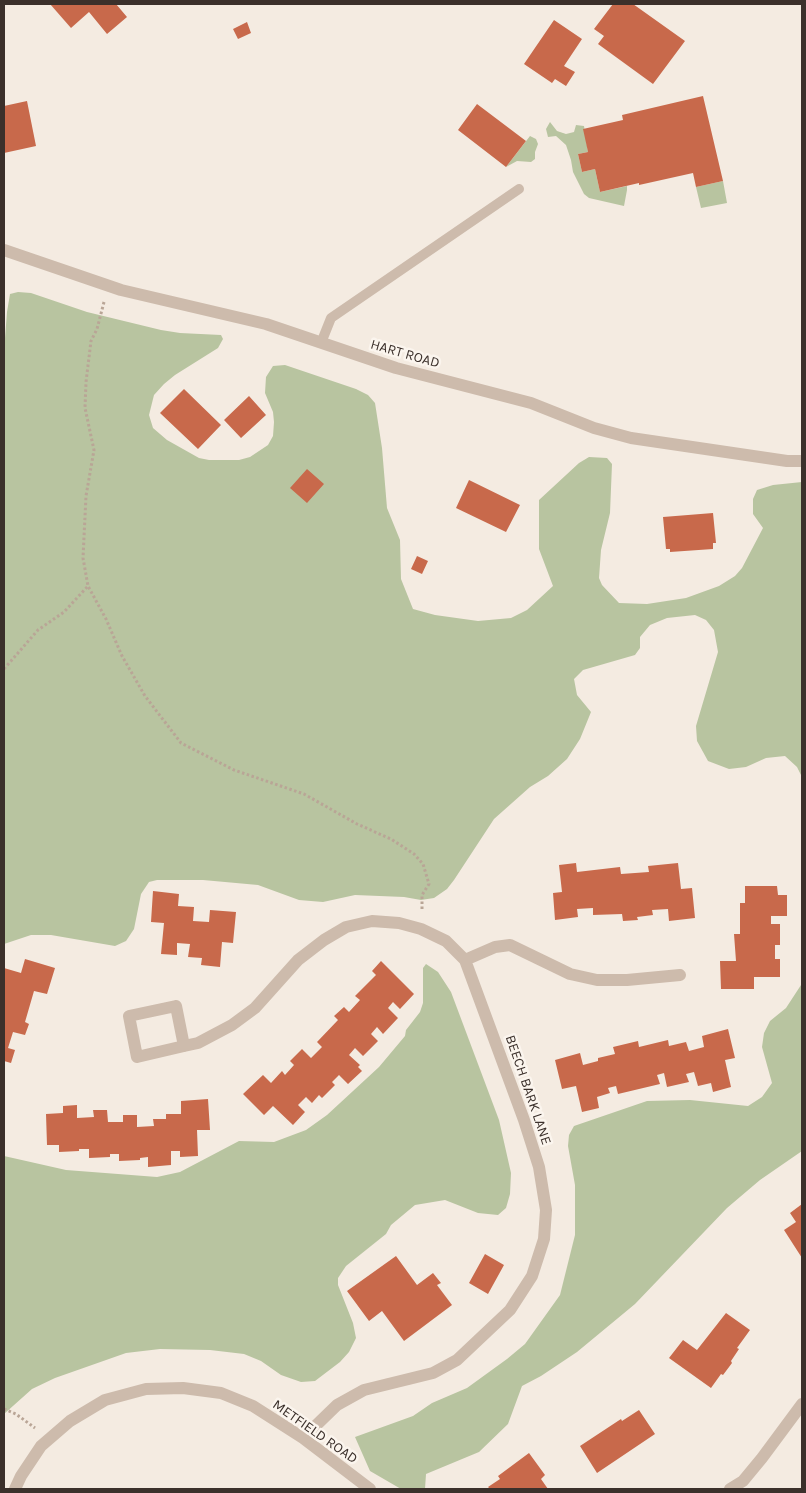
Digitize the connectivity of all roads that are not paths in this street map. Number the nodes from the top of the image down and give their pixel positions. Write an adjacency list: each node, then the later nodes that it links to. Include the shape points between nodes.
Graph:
1 (519, 189): 3 (lane, via 331,318)
2 (4, 250): 3 (street, HART ROAD, via 109,286 266,324)
3 (321, 344): 4 (street, HART ROAD, via 396,368 531,403 594,428 631,438)
4 (802, 461)
5 (466, 960): 6 (street, via 495,947 510,945 570,974 597,980); 7 (street, BEECH BARK LANE, via 446,941 421,928 372,921 346,927 298,960 255,1008 232,1025 198,1043); 9 (street, BEECH BARK LANE, via 539,1167 546,1210 544,1239 532,1276 510,1310 457,1360 433,1373 364,1390 337,1405)
6 (680, 975)
7 (184, 1046): 7 (street, BEECH BARK LANE, via 137,1057 129,1016 176,1006)
8 (802, 1404): 12 (street, via 743,1481)
9 (303, 1438): 10 (street, METFIELD ROAD, via 253,1406 221,1393 183,1388 146,1390 105,1400 70,1421 41,1446); 11 (street, METFIELD ROAD)
10 (15, 1489)
11 (370, 1489)
12 (730, 1489)

